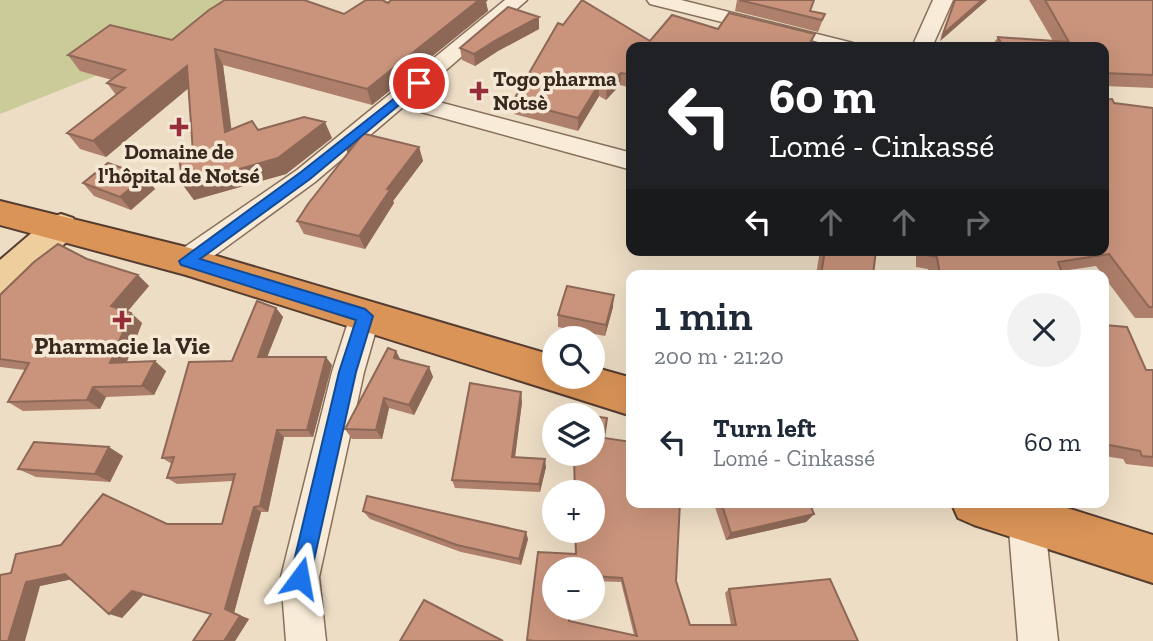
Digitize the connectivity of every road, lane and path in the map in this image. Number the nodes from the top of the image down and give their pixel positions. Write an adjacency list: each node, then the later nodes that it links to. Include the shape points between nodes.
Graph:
1 (517, 0): 6 (street)
2 (657, 0): 4 (street)
3 (943, 0): 5 (street)
4 (826, 42)
5 (924, 42)
6 (399, 99): 7 (street); 10 (street, via 306,176)
7 (626, 160)
8 (0, 213): 9 (highway)
9 (61, 227): 10 (highway); 11 (main road)
10 (186, 261): 12 (highway)
11 (0, 281)
12 (365, 316): 13 (highway); 19 (street, via 300,578)
13 (542, 370)
14 (605, 389): 15 (highway)
15 (626, 395)
16 (994, 508): 17 (highway)
17 (1026, 518): 18 (highway); 20 (street)
18 (1153, 559)
19 (306, 641)
20 (1038, 641)

